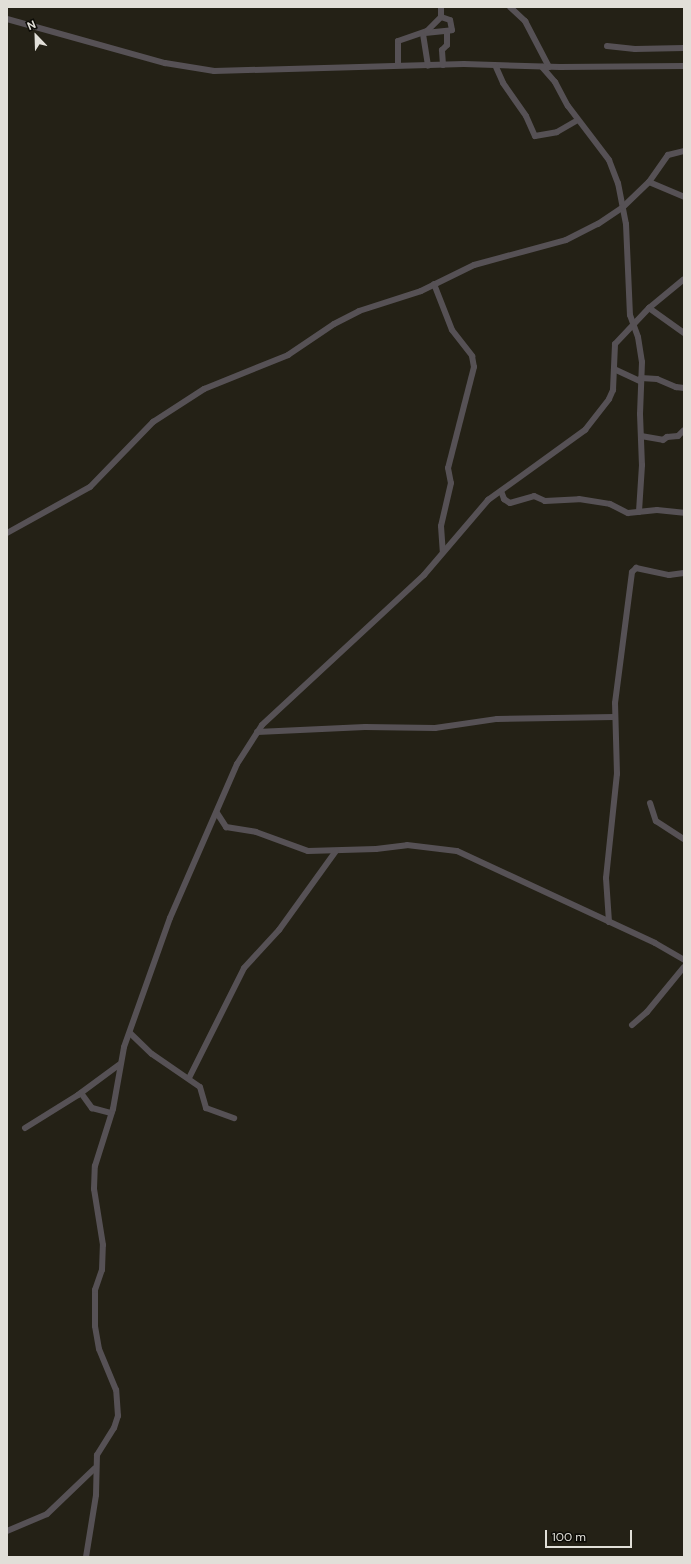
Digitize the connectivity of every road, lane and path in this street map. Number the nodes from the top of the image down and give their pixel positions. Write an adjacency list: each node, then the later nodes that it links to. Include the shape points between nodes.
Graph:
1 (442, 7): 3 (street)
2 (510, 7): 14 (street, via 525,21)
3 (441, 17): 5 (street, via 451,21 452,30); 6 (street)
4 (7, 19): 9 (street, via 165,63 214,71)
5 (447, 32): 6 (street); 10 (street, via 447,46 442,50)
6 (424, 33): 9 (street, via 398,41); 11 (street)
7 (608, 46): 8 (street, via 635,49)
8 (684, 48)
9 (398, 65): 11 (street)
10 (444, 65): 11 (street); 13 (street)
11 (428, 66)
12 (684, 66): 14 (street)
13 (496, 67): 14 (street); 15 (street, via 506,89 522,110 535,136 557,132)
14 (545, 67): 15 (street)
15 (578, 120): 19 (street, via 612,166)
16 (684, 151): 17 (street, via 668,155)
17 (649, 182): 18 (street); 19 (street)
18 (684, 197)
19 (623, 207): 21 (street, via 598,224 566,240 482,262); 23 (street)
20 (684, 279): 22 (street)
21 (434, 284): 35 (street, via 414,294 359,311 288,355 204,389 153,422 90,488); 36 (street, via 452,330 472,356 474,367 448,468 451,483 441,526)
22 (649, 308): 23 (street); 24 (street)
23 (632, 324): 25 (street, via 615,344); 26 (street, via 641,353)
24 (684, 333)
25 (614, 369): 26 (street); 30 (street, via 615,380 609,399 585,430)
26 (641, 380): 27 (street, via 657,379); 29 (street)
27 (684, 388)
28 (684, 430): 29 (street, via 678,436 667,436 663,440)
29 (641, 436): 31 (street)
30 (501, 490): 31 (street, via 504,499 510,503 534,496 545,501 579,499 614,505 628,513); 36 (street, via 474,514)
31 (639, 512): 32 (street)
32 (670, 512): 33 (street); 34 (street)
33 (684, 513)
34 (684, 519)
35 (7, 533)
36 (443, 552): 39 (street, via 424,575)
37 (684, 573): 38 (street, via 669,575 638,568 633,570)
38 (614, 716): 39 (street, via 497,719 435,728 365,727); 44 (street, via 617,774 606,878)
39 (257, 732): 41 (street, via 237,764)
40 (650, 803): 42 (street, via 656,821)
41 (217, 813): 43 (street, via 226,826 256,832 308,851); 48 (street, via 170,918)
42 (684, 839)
43 (336, 851): 44 (street, via 407,845 445,848 486,864); 50 (street, via 288,919 244,968)
44 (609, 922): 45 (street, via 655,943)
45 (684, 960)
46 (684, 967): 47 (street, via 647,1012)
47 (632, 1025)
48 (130, 1032): 49 (street); 50 (street, via 152,1054)
49 (120, 1064): 51 (street); 52 (street)
50 (189, 1078): 53 (street, via 203,1091 206,1108)
51 (81, 1093): 52 (street, via 92,1108); 54 (street)
52 (111, 1113): 55 (street, via 100,1144 94,1177 103,1245 102,1270 95,1290 95,1310 97,1342 116,1390 118,1416 114,1428 97,1455)
53 (234, 1118)
54 (25, 1128)
55 (95, 1468): 56 (street, via 47,1514); 57 (street, via 98,1482)
56 (7, 1531)
57 (86, 1557)

